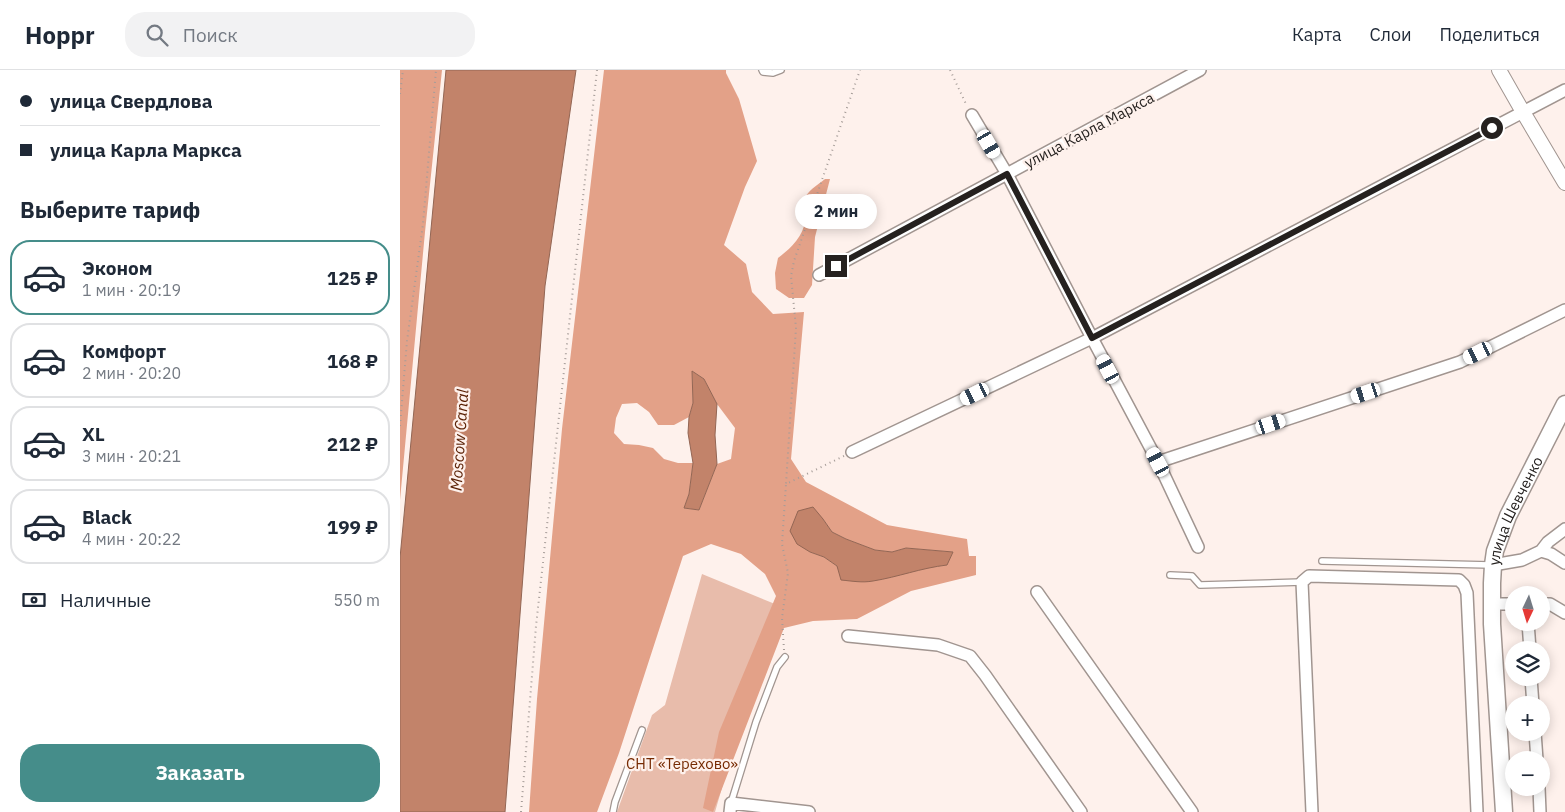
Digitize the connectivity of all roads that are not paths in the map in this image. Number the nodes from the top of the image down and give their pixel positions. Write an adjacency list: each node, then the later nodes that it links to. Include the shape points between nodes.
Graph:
1 (762, 70): 2 (lane, via 773,73)
2 (781, 70)
3 (1200, 70): 8 (street, улица Карла Маркса)
4 (1500, 70): 6 (street)
5 (1565, 90): 6 (street)
6 (1523, 112): 9 (street); 12 (street)
7 (972, 115): 8 (street)
8 (1007, 174): 10 (street, улица Карла Маркса); 12 (street)
9 (1565, 182)
10 (819, 275)
11 (1565, 310): 15 (street, via 1460,362)
12 (1092, 338): 14 (street); 15 (street)
13 (1565, 404): 21 (main road, улица Шевченко, via 1508,516)
14 (852, 452)
15 (1158, 462): 17 (street)
16 (1565, 529): 18 (street)
17 (1198, 547)
18 (1541, 551): 20 (street); 21 (street, via 1522,560)
19 (1322, 561): 21 (lane)
20 (1565, 563)
21 (1493, 565): 25 (main road, улица Шевченко)
22 (1170, 576): 23 (lane, via 1192,576 1200,585)
23 (1302, 582): 38 (street); 39 (street, via 1309,576 1459,580 1464,585 1467,593)
24 (1037, 592): 37 (street)
25 (1491, 604): 26 (street); 40 (main road, улица Шевченко)
26 (1505, 604)
27 (1550, 604): 28 (street)
28 (1565, 614)
29 (848, 636): 36 (street, via 938,645 970,656)
30 (785, 657): 33 (lane, via 777,667 756,722)
31 (642, 730): 34 (lane)
32 (1539, 796): 41 (street)
33 (730, 807): 35 (street)
34 (613, 812)
35 (809, 812)
36 (1080, 812)
37 (1192, 812)
38 (1312, 812)
39 (1477, 812)
40 (1504, 812)
41 (1540, 812)

